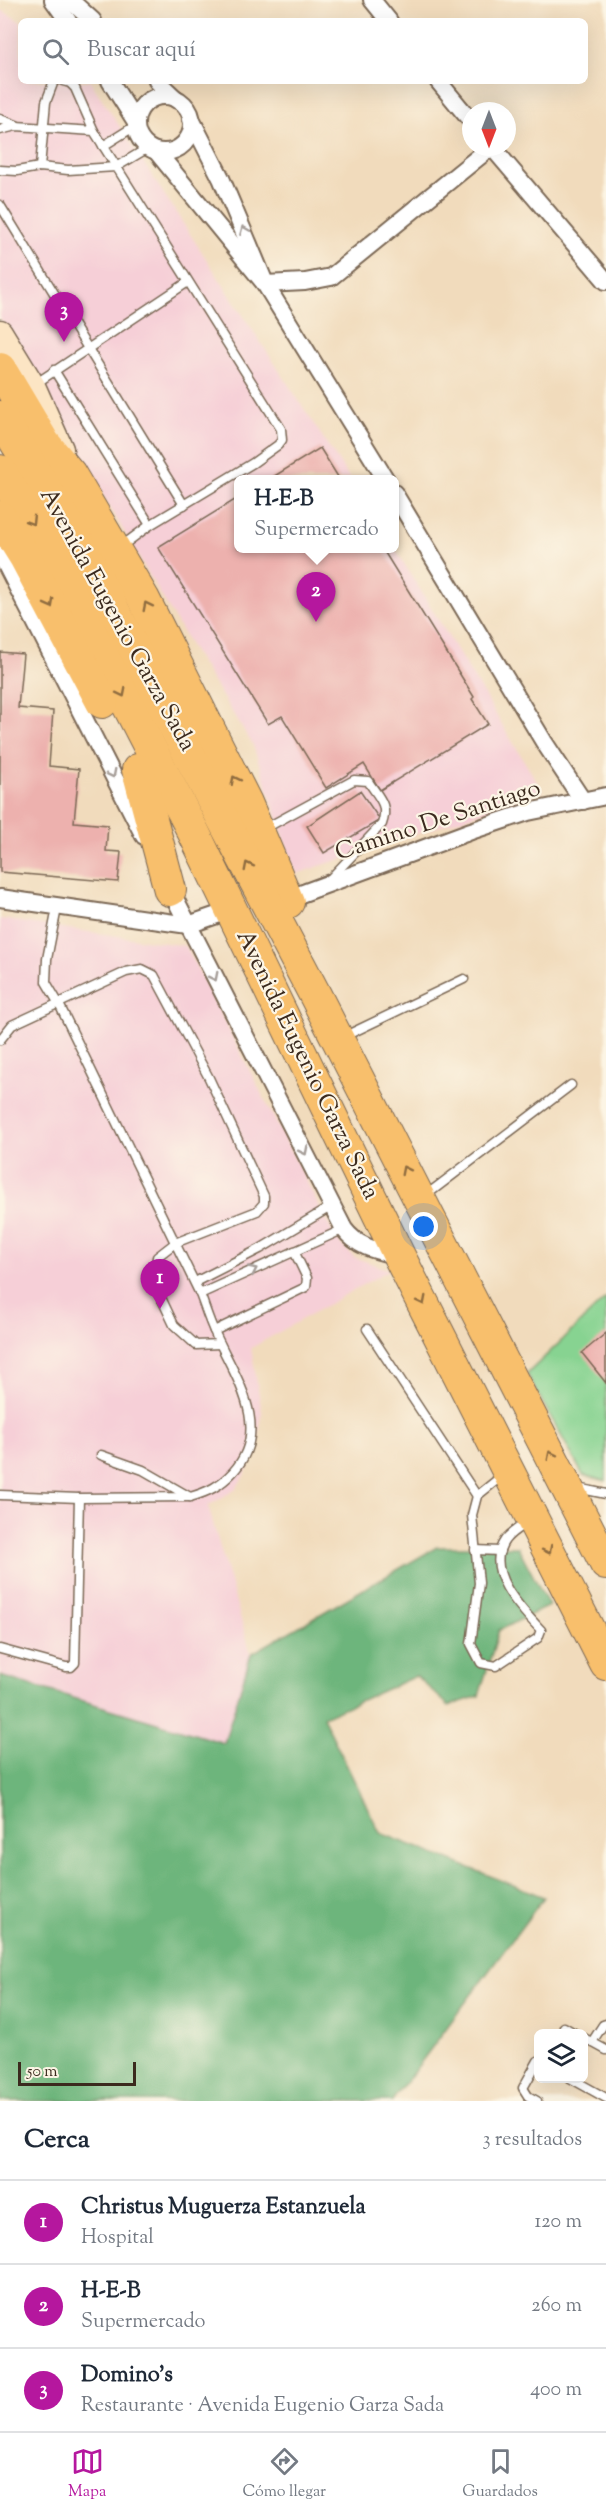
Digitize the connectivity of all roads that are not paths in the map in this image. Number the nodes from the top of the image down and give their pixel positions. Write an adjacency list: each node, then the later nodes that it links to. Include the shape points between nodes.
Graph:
1 (53, 0): 4 (street)
2 (69, 0): 5 (street)
3 (372, 0): 6 (street)
4 (66, 18)
5 (90, 18)
6 (387, 18)
7 (53, 84): 18 (lane)
8 (71, 84): 20 (lane)
9 (112, 84): 16 (street)
10 (160, 84): 12 (street)
11 (440, 84): 13 (street)
12 (178, 100): 15 (street); 16 (street, via 155,98 142,107)
13 (462, 110)
14 (0, 119): 17 (lane)
15 (191, 119): 22 (street, via 186,142 172,151); 31 (street, one-way to 15, via 221,178)
16 (136, 124): 21 (lane); 22 (street, via 139,137)
17 (16, 126): 18 (lane); 19 (lane)
18 (42, 126): 20 (lane); 26 (lane)
19 (0, 130)
20 (94, 131): 21 (lane)
21 (103, 146): 25 (lane)
22 (152, 150): 25 (lane); 31 (street)
23 (481, 156): 31 (street, via 331,277)
24 (500, 156): 29 (street)
25 (116, 166): 26 (lane, via 68,170); 30 (lane)
26 (40, 167): 27 (lane)
27 (0, 170)
28 (0, 205): 33 (lane)
29 (606, 281)
30 (188, 282): 33 (lane); 42 (lane, via 283,435 278,445 253,463)
31 (265, 284): 40 (street)
32 (0, 332): 36 (street)
33 (87, 348): 35 (lane); 42 (lane)
34 (0, 369): 39 (highway, via 44,443)
35 (54, 370): 36 (lane); 44 (lane)
36 (33, 386): 39 (street)
37 (0, 417): 60 (highway, Avenida Eugenio Garza Sada, one-way to 37, via 71,529)
38 (0, 471): 58 (highway, Avenida Eugenio Garza Sada, one-way to 58, via 51,555)
39 (70, 474): 45 (highway)
40 (383, 475)
41 (399, 501): 49 (street)
42 (184, 505): 44 (lane)
43 (0, 517): 47 (highway, one-way to 47)
44 (150, 525): 45 (lane)
45 (117, 550): 50 (highway, one-way to 45)
46 (2, 565): 52 (street, one-way to 52)
47 (138, 770): 52 (highway); 56 (highway, via 189,870)
48 (606, 796): 49 (street, Camino De Santiago)
49 (583, 801): 51 (street, Camino De Santiago, via 528,812)
50 (258, 832): 51 (lane, via 354,780 368,781 384,806 382,824); 54 (highway)
51 (324, 885): 54 (street, Camino De Santiago)
52 (170, 890): 57 (street)
53 (0, 898): 55 (street)
54 (287, 899): 60 (highway, via 314,969)
55 (57, 908): 57 (street); 61 (lane, via 46,982)
56 (217, 915): 57 (street); 58 (highway)
57 (188, 925): 66 (street, one-way to 66)
58 (264, 976): 70 (highway, Avenida Eugenio Garza Sada)
59 (464, 979): 62 (lane)
60 (313, 991): 62 (highway, Avenida Eugenio Garza Sada)
61 (58, 1004): 63 (lane, via 12,1025); 68 (lane); 68 (lane, via 126,972 149,970 209,1078 264,1203 257,1211)
62 (338, 1039): 65 (highway, Avenida Eugenio Garza Sada, one-way to 62)
63 (0, 1040)
64 (571, 1085): 65 (lane)
65 (420, 1199): 78 (highway, Avenida Eugenio Garza Sada, one-way to 65)
66 (332, 1206): 67 (street); 71 (lane)
67 (344, 1229): 69 (lane); 70 (street, via 367,1248)
68 (175, 1243): 71 (lane); 75 (lane, via 157,1257 155,1285 174,1325 196,1345)
69 (294, 1251): 72 (lane, one-way to 69); 74 (lane, via 307,1278 306,1287)
70 (399, 1256): 77 (highway, Avenida Eugenio Garza Sada, one-way to 77)
71 (195, 1282): 72 (lane)
72 (200, 1294): 74 (lane)
73 (367, 1329): 81 (lane)
74 (213, 1331): 75 (lane)
75 (220, 1344): 82 (lane, via 247,1400 252,1423 249,1446 240,1464 222,1484)
76 (101, 1455): 82 (lane, via 143,1470)
77 (508, 1470): 81 (lane); 84 (highway, Avenida Eugenio Garza Sada)
78 (566, 1485): 79 (lane); 87 (highway, Avenida Eugenio Garza Sada)
79 (606, 1494)
80 (0, 1496): 83 (lane)
81 (477, 1496): 85 (lane, via 472,1515)
82 (190, 1497): 83 (lane)
83 (79, 1498): 88 (lane, via 75,1663 66,1667)
84 (532, 1519): 86 (lane, via 506,1539); 89 (highway, Avenida Eugenio Garza Sada, one-way to 89)
85 (475, 1550): 86 (lane); 86 (lane, via 479,1583 471,1644 481,1664 496,1666 538,1638 541,1630 507,1591 499,1564)
86 (500, 1551)
87 (606, 1564)
88 (0, 1649)
89 (606, 1664)
90 (606, 2024): 93 (lane)
91 (564, 2027): 92 (lane)
92 (567, 2029)
93 (588, 2040): 94 (lane)
94 (606, 2050)
95 (534, 2069): 98 (lane, via 524,2088)
96 (578, 2083): 97 (lane)
97 (606, 2098)
98 (537, 2101)

